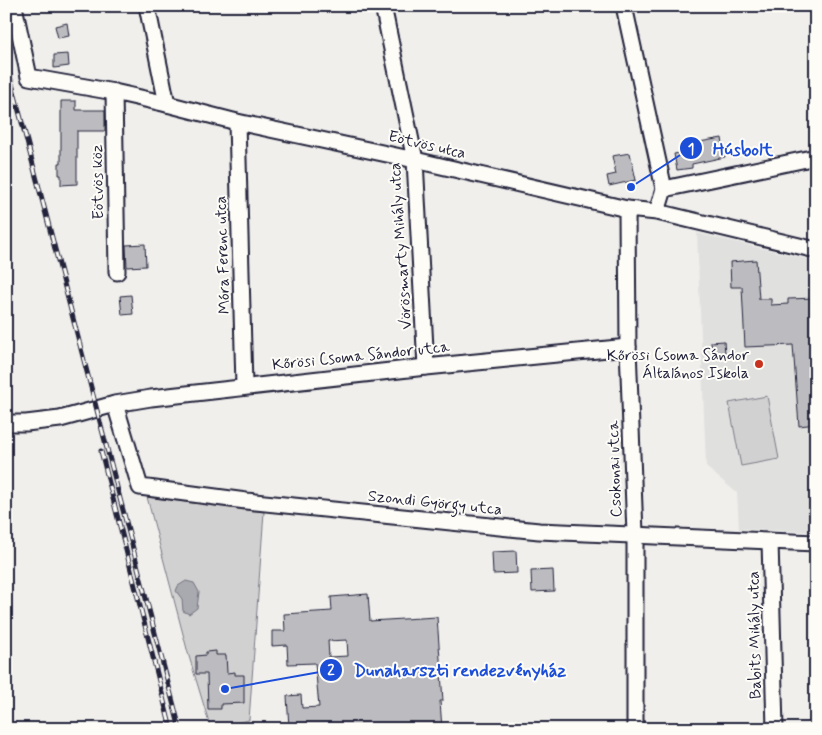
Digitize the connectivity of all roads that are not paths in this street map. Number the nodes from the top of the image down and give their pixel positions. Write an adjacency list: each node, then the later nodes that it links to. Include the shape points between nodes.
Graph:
1 (14, 6): 5 (street, Eötvös utca, via 29,77)
2 (147, 6): 6 (street)
3 (382, 6): 9 (street, Vörösmarty Mihály utca)
4 (624, 6): 10 (street)
5 (114, 92): 6 (street, Eötvös utca); 14 (street, Eötvös köz)
6 (167, 104): 7 (street, Eötvös utca)
7 (237, 122): 9 (street, Eötvös utca); 17 (street, Móra Ferenc utca)
8 (816, 158): 10 (street)
9 (414, 160): 11 (street, Eötvös utca); 16 (street, Vörösmarty Mihály utca)
10 (664, 189): 12 (street)
11 (627, 209): 12 (street, Eötvös utca); 15 (street, Csokonai utca)
12 (657, 212): 13 (street, Eötvös utca)
13 (816, 250)
14 (117, 272)
15 (628, 347): 16 (street, Kőrösi Csoma Sándor utca); 20 (street, Csokonai utca)
16 (426, 367): 17 (street, Kőrösi Csoma Sándor utca)
17 (244, 386): 18 (street, Kőrösi Csoma Sándor utca)
18 (115, 404): 19 (street, Kőrösi Csoma Sándor utca, via 60,419); 20 (street, Szondi György utca, via 140,487 246,502 520,529)
19 (6, 423)
20 (635, 534): 21 (street, Szondi György utca); 23 (street, Csokonai utca)
21 (770, 541): 22 (street, Szondi György utca); 24 (street, Babits Mihály utca)
22 (816, 543)
23 (635, 729)
24 (775, 729)

